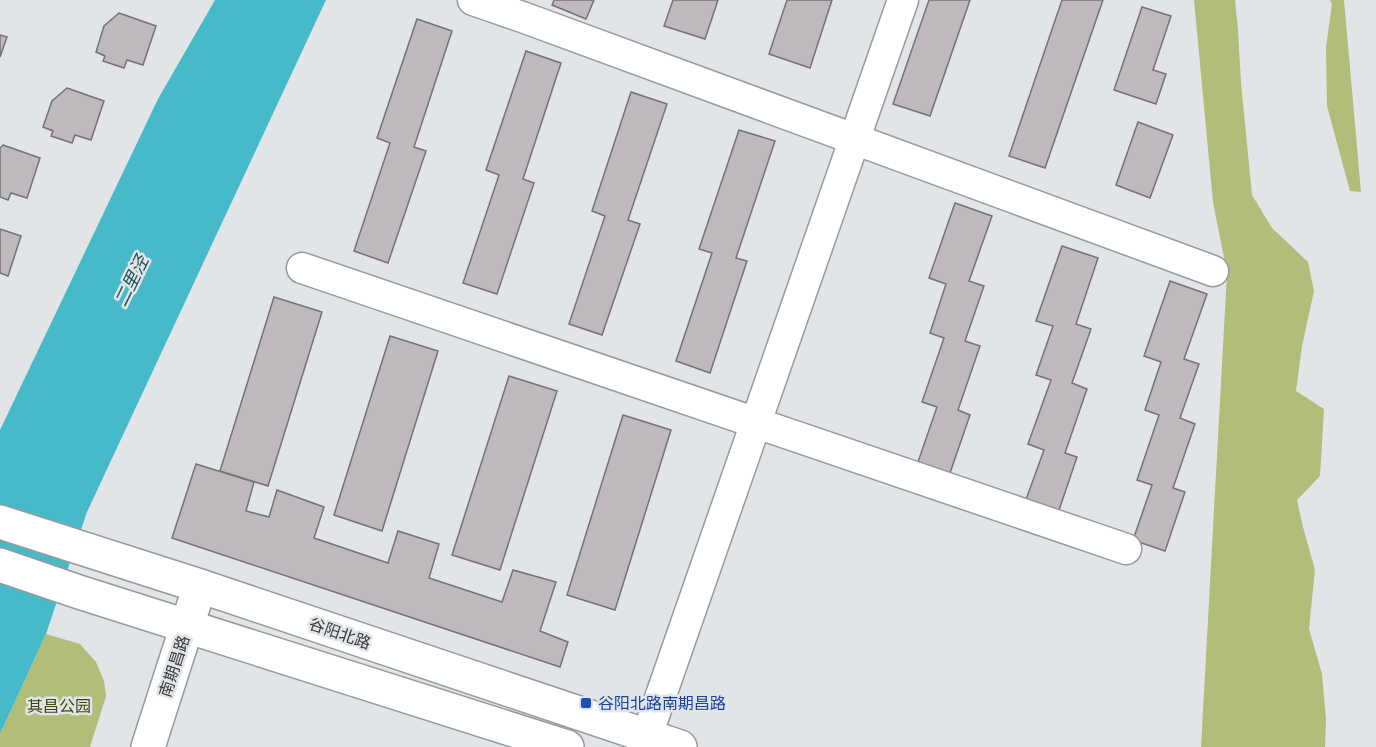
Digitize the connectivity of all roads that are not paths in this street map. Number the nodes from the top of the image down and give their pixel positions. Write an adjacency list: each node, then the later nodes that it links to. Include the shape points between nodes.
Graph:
1 (473, 0): 3 (street)
2 (903, 0): 4 (street)
3 (529, 9): 4 (street)
4 (855, 139): 6 (street); 7 (street)
5 (302, 268): 7 (street)
6 (1214, 271)
7 (756, 423): 9 (street); 13 (street)
8 (0, 522): 11 (main road, 谷阳北路)
9 (1126, 549)
10 (0, 565): 12 (main road)
11 (200, 586): 12 (main road, 南期昌路); 13 (main road, 谷阳北路)
12 (187, 626): 14 (main road, 南期昌路); 15 (main road)
13 (645, 742): 16 (main road, 谷阳北路)
14 (148, 747)
15 (567, 747)
16 (680, 747)

